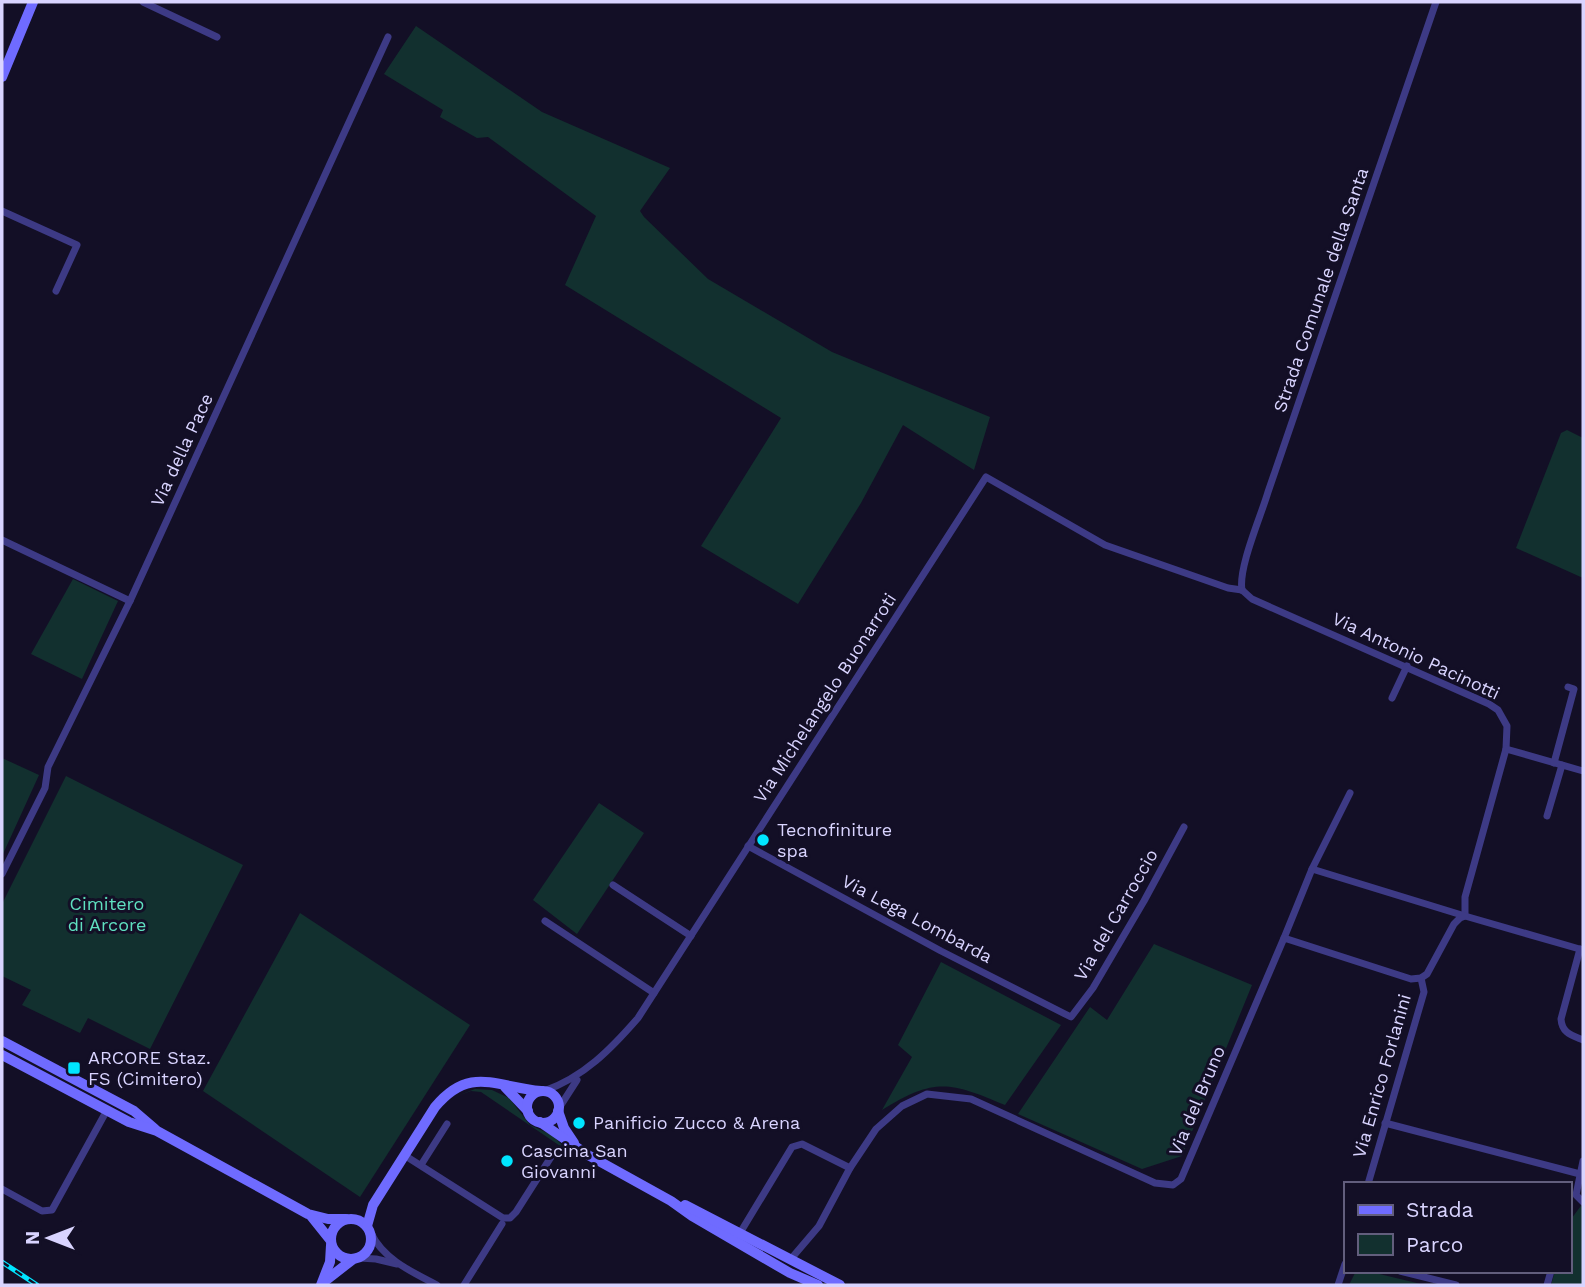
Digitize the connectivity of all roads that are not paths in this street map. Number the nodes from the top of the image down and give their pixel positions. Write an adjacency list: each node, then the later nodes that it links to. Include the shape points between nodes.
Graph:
1 (33, 2): 6 (street)
2 (143, 2): 4 (street)
3 (1436, 2): 11 (street, Strada Comunale della Santa, via 1268,492 1244,568)
4 (218, 37)
5 (388, 37): 12 (street, Via della Pace)
6 (2, 77)
7 (2, 211): 8 (street, via 77,245)
8 (56, 291)
9 (986, 477): 11 (street, Via Antonio Pacinotti, via 1105,545); 22 (street, Via Michelangelo Buonarroti)
10 (2, 540): 12 (street)
11 (1242, 590): 13 (street, Via Antonio Pacinotti, via 1252,599)
12 (130, 601): 24 (street, Via della Pace, via 48,767 45,788)
13 (1407, 666): 15 (street); 16 (street, Via Antonio Pacinotti, via 1498,710 1507,726)
14 (1568, 687): 17 (street, via 1574,689)
15 (1392, 698)
16 (1506, 749): 17 (street); 26 (street, Via Antonio Pacinotti, via 1465,897)
17 (1558, 764): 18 (street); 20 (street)
18 (1583, 771)
19 (1350, 793): 23 (street)
20 (1547, 816)
21 (1184, 827): 33 (street, Via del Carroccio, via 1093,988)
22 (748, 846): 28 (street, Via Michelangelo Buonarroti); 33 (street, Via Lega Lombarda)
23 (1312, 869): 26 (street); 29 (street)
24 (2, 874)
25 (613, 885): 28 (street)
26 (1465, 916): 30 (street); 31 (street, via 1454,924)
27 (545, 921): 32 (street)
28 (691, 936): 32 (street, Via Michelangelo Buonarroti)
29 (1284, 938): 31 (street, via 1411,979); 52 (street, Via del Bruno, via 1181,1179 1173,1185 1155,1183 971,1099 948,1095 922,1096 897,1109 876,1129)
30 (1582, 949): 34 (street, via 1561,1019 1566,1032)
31 (1421, 978): 44 (street, Via Enrico Forlanini, via 1424,992)
32 (654, 993): 37 (street, Via Michelangelo Buonarroti, via 616,1043)
33 (1071, 1017)
34 (1583, 1040)
35 (2, 1041): 46 (street, via 124,1105)
36 (2, 1055): 41 (street)
37 (584, 1071): 39 (street, Via Michelangelo Buonarroti); 40 (street, Via Michelangelo Buonarroti)
38 (504, 1086): 39 (street); 42 (street); 48 (street, via 474,1081 458,1086 435,1107)
39 (543, 1091): 40 (street, via 556,1097); 42 (street, via 534,1093)
40 (559, 1109): 43 (street, via 552,1120); 47 (street, via 566,1133)
41 (107, 1110): 46 (street); 55 (street, via 52,1210 42,1211)
42 (528, 1112): 43 (street)
43 (540, 1122): 47 (street)
44 (1385, 1123): 53 (street); 54 (street, Via Enrico Forlanini)
45 (446, 1124): 51 (street)
46 (157, 1131): 59 (street)
47 (579, 1149): 56 (street)
48 (404, 1155): 51 (street); 58 (street)
49 (551, 1157): 51 (street, via 510,1218 503,1218)
50 (1583, 1161): 53 (street)
51 (421, 1165)
52 (850, 1168): 64 (street, via 802,1144 792,1147); 68 (street, Via del Bruno, via 820,1226)
53 (1580, 1174): 57 (street, via 1576,1195)
54 (1369, 1182)
55 (2, 1189)
56 (671, 1201): 62 (street); 64 (street)
57 (1583, 1202)
58 (373, 1205): 60 (street); 63 (street)
59 (308, 1214): 60 (street); 65 (street)
60 (348, 1219): 63 (street, via 358,1220); 65 (street, via 332,1230)
61 (502, 1224): 74 (street)
62 (717, 1229): 64 (street); 66 (street)
63 (369, 1230): 67 (street, via 369,1250); 69 (street)
64 (740, 1233): 68 (street)
65 (331, 1243): 67 (street, via 341,1257); 72 (street)
66 (751, 1248): 68 (street, via 782,1262); 75 (street)
67 (356, 1259): 69 (street); 72 (street)
68 (790, 1260): 75 (street, via 793,1268); 76 (street)
69 (398, 1264): 73 (street)
70 (1344, 1267): 77 (street)
71 (1408, 1273): 78 (street)
72 (322, 1285)
73 (437, 1285)
74 (464, 1285)
75 (819, 1285)
76 (839, 1285)
77 (1338, 1285)
78 (1456, 1285)

